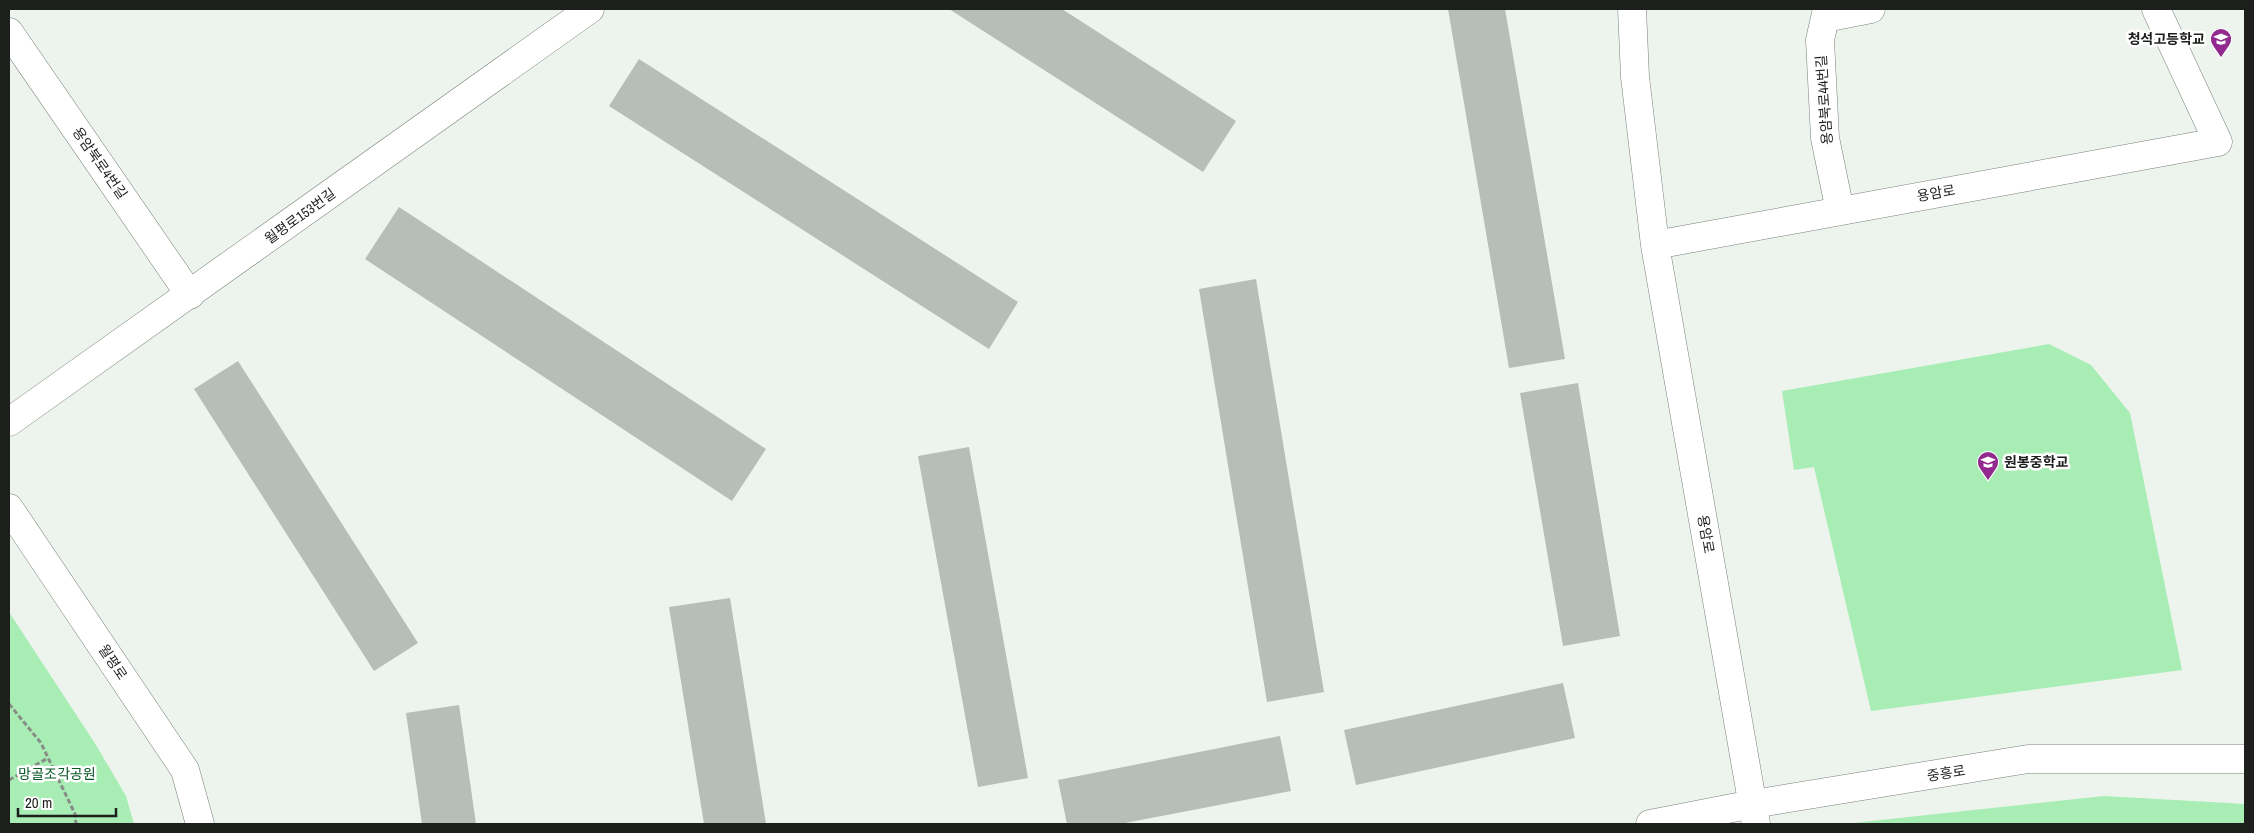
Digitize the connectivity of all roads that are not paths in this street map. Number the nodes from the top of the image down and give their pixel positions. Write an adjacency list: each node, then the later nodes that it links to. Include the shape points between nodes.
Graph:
1 (590, 9): 9 (street, 월평로153번길)
2 (1632, 9): 8 (street, 용암로, via 1635,77)
3 (1871, 9): 5 (street, 용암북로44번길)
4 (2156, 9): 7 (street, 용암로, via 2218,142)
5 (1826, 14): 7 (street, 용암북로44번길, via 1820,40 1825,138)
6 (9, 32): 9 (street, 용암북로4번길)
7 (1840, 211): 8 (street, 용암로)
8 (1655, 245): 13 (street, 용암로)
9 (190, 295): 10 (street, 월평로153번길)
10 (9, 422)
11 (9, 508): 14 (street, 월평로, via 185,770)
12 (2245, 759): 13 (street, 중흥로, via 2028,759)
13 (1755, 814): 15 (street, 중흥로)
14 (200, 824)
15 (1650, 824)

